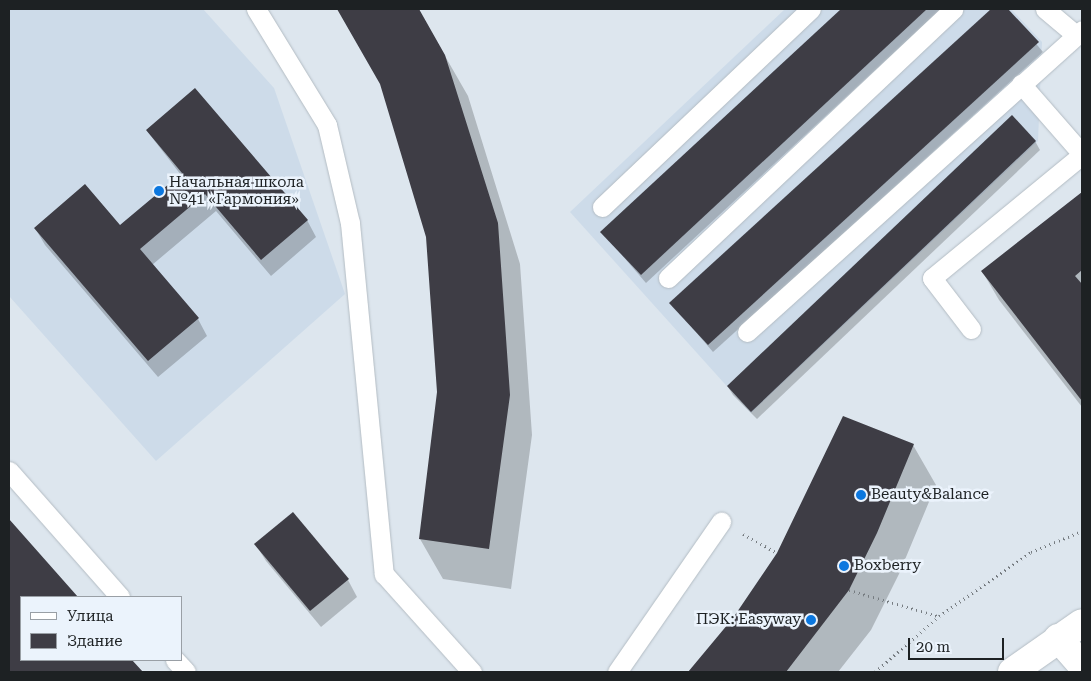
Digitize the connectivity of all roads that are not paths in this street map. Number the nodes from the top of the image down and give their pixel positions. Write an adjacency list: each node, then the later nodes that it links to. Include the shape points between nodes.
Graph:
1 (256, 9): 20 (lane, via 327,125 350,223 384,574)
2 (811, 9): 8 (lane)
3 (954, 9): 9 (lane)
4 (1045, 9): 5 (lane)
5 (1079, 33): 6 (lane)
6 (1021, 84): 7 (lane); 11 (lane)
7 (1082, 155): 10 (lane, via 932,278)
8 (602, 207)
9 (668, 278)
10 (971, 329)
11 (747, 332)
12 (9, 470): 14 (lane)
13 (721, 522): 21 (lane)
14 (119, 596)
15 (1082, 624): 16 (main road)
16 (1058, 638): 18 (main road); 22 (main road)
17 (176, 661): 19 (lane)
18 (1082, 666)
19 (186, 672)
20 (472, 672)
21 (618, 672)
22 (1012, 672)

